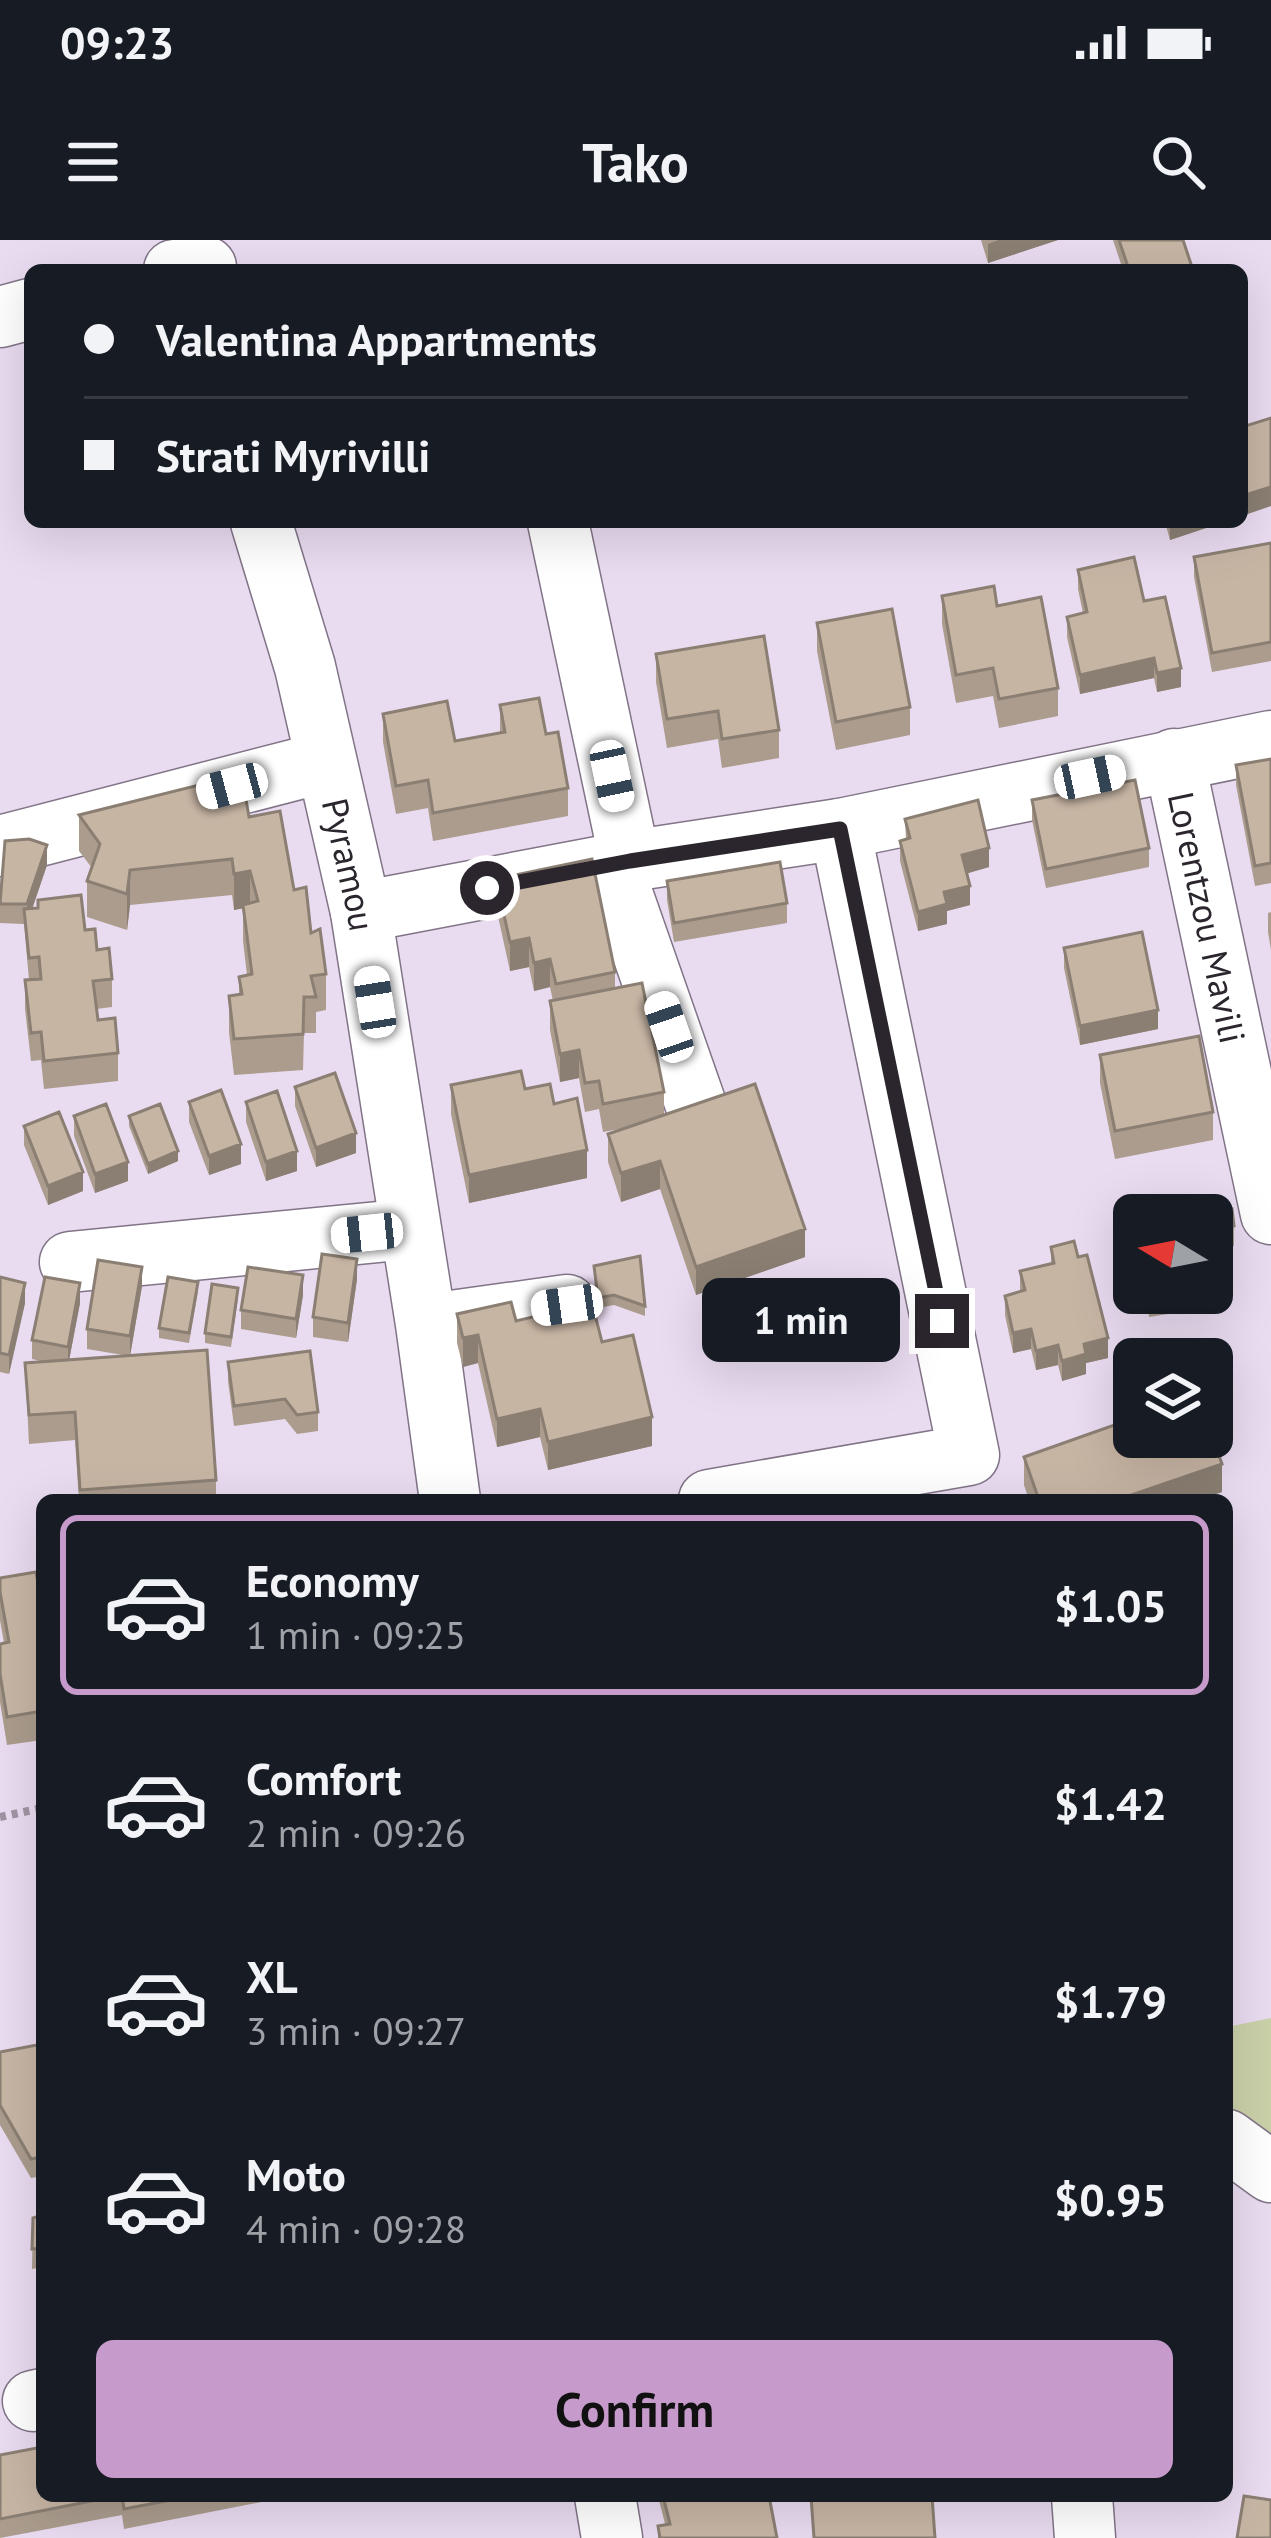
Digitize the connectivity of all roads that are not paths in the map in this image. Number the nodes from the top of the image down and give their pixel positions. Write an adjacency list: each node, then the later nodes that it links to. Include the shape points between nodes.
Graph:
1 (263, 528): 5 (street, Pyramou)
2 (559, 528): 8 (street)
3 (1271, 741): 4 (street)
4 (1174, 759): 6 (street); 11 (street, Lorentzou Mavili)
5 (325, 762): 7 (street); 9 (street, Pyramou)
6 (840, 829): 8 (street); 16 (street)
7 (0, 846)
8 (621, 863): 9 (street); 10 (street)
9 (361, 912): 12 (street, Pyramou)
10 (697, 1108)
11 (1271, 1214)
12 (409, 1229): 13 (street); 15 (street, Pyramou)
13 (70, 1262)
14 (567, 1305): 15 (street)
15 (426, 1324): 17 (street, Pyramou)
16 (974, 1478): 18 (street)
17 (450, 1494)
18 (782, 1494)
19 (1233, 2144): 20 (street)
20 (1271, 2172)
21 (605, 2502): 23 (street)
22 (1082, 2502): 24 (street)
23 (612, 2538)
24 (1085, 2538)

